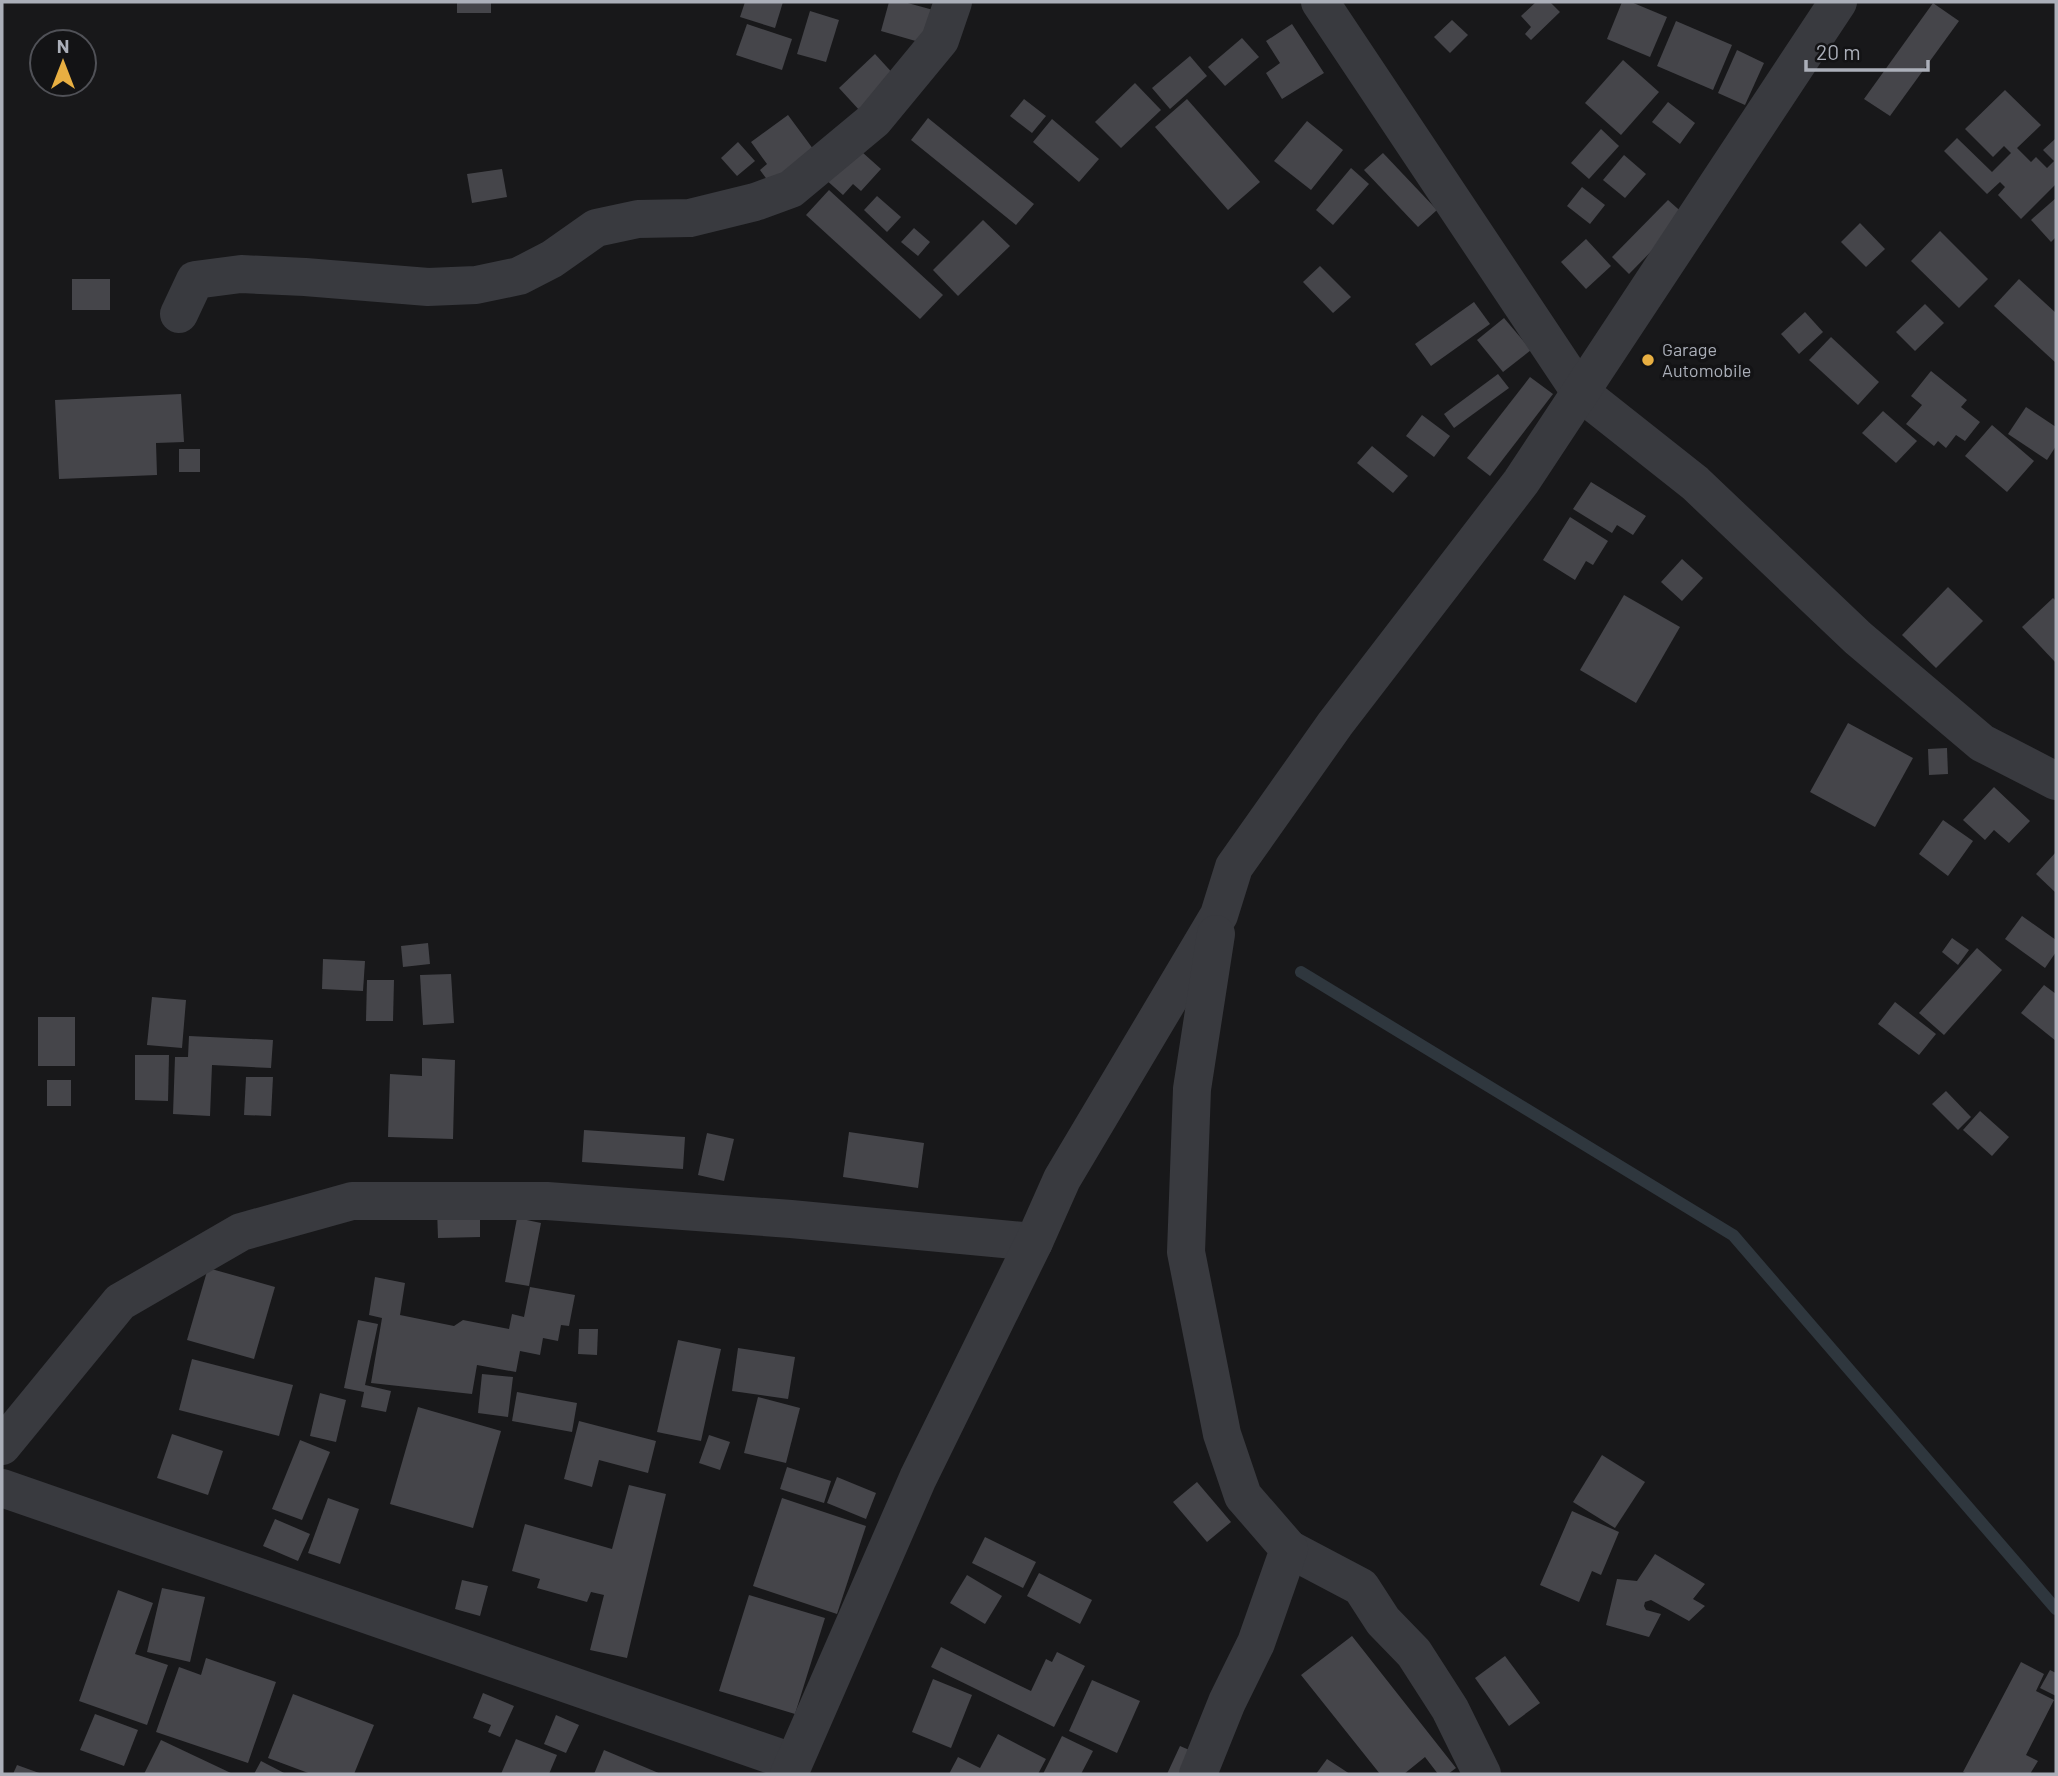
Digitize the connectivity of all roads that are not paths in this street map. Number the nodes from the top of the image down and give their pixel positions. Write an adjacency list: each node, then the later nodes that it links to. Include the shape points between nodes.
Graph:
1 (953, 2): 4 (street, via 940,40 888,104 791,189 690,218 638,219 596,228 552,260 519,276 476,285 428,287 241,275 195,280)
2 (1320, 2): 5 (street)
3 (1838, 2): 5 (street)
4 (179, 314)
5 (1580, 392): 6 (street, via 1695,483 1858,638 1982,743); 7 (street, via 1521,482 1335,724 1234,867)
6 (2056, 781)
7 (1220, 915): 8 (street, via 1062,1180); 11 (street, via 1192,1090 1186,1252 1222,1434 1243,1496)
8 (1034, 1242): 9 (street, via 547,1201 352,1201 241,1232 120,1302); 12 (street, via 918,1478)
9 (2, 1446)
10 (2, 1488): 12 (street)
11 (1289, 1549): 13 (street, via 1256,1643); 14 (street, via 1361,1587 1383,1621 1414,1653 1450,1709)
12 (791, 1768)
13 (1198, 1774)
14 (1482, 1774)

